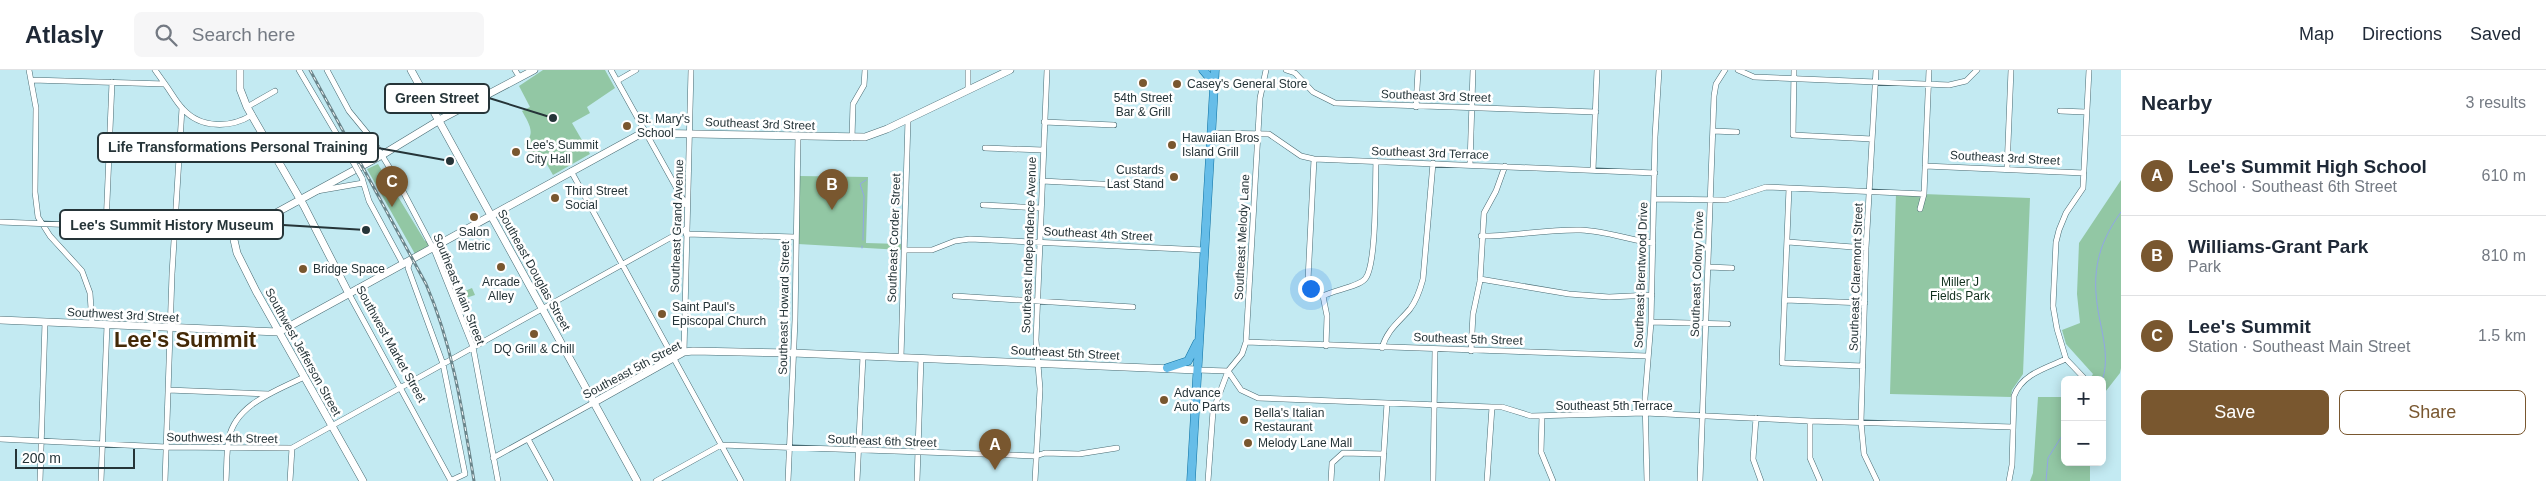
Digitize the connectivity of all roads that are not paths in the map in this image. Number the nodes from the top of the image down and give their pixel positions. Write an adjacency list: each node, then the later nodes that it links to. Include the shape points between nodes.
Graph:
1 (29, 70): 34 (street)
2 (155, 70): 39 (street)
3 (240, 70): 43 (street, Southwest Market Street, via 240,89)
4 (327, 70): 66 (street, Southeast Main Street, via 353,117)
5 (411, 70): 52 (street, Southeast Douglas Street)
6 (515, 70): 32 (street)
7 (534, 70): 32 (street)
8 (611, 70): 35 (street)
9 (636, 70): 35 (street)
10 (691, 70): 58 (street, Southeast Grand Avenue)
11 (865, 70): 62 (street, via 864,85 854,104)
12 (968, 70): 41 (street)
13 (1010, 70): 41 (street, Southeast 3rd Street)
14 (1047, 70): 53 (street, Southeast Independence Avenue)
15 (1203, 70): 38 (main road)
16 (1215, 70): 38 (main road)
17 (1266, 70): 60 (street, Southeast Melody Lane)
18 (1286, 70): 44 (street, Southeast 3rd Street, via 1295,73 1313,92 1335,103)
19 (1418, 70): 44 (street)
20 (1473, 70): 46 (street)
21 (1598, 70): 48 (street)
22 (1659, 70): 76 (street, Southeast Brentwood Drive)
23 (1725, 70): 55 (street, Southeast Colony Drive, via 1714,90)
24 (1738, 70): 33 (street, via 1754,77)
25 (1794, 70): 33 (street)
26 (1876, 70): 36 (street, Southeast Claremont Street)
27 (1929, 70): 40 (street)
28 (1977, 70): 40 (street, via 1966,81 1954,85)
29 (2011, 70): 74 (street)
30 (2089, 70): 49 (street)
31 (300, 73): 79 (street, bridge)
32 (520, 78): 52 (street)
33 (1794, 78): 36 (street); 63 (street, via 1793,135)
34 (32, 80): 37 (street); 96 (street, via 36,108 35,202)
35 (617, 81): 56 (street)
36 (1875, 81): 40 (street); 63 (street, Southeast Claremont Street)
37 (112, 82): 39 (street); 97 (street)
38 (1214, 83): 59 (main road)
39 (165, 84): 45 (street)
40 (1929, 84): 72 (street)
41 (968, 90): 51 (street, Southeast 3rd Street)
42 (275, 91): 43 (street)
43 (247, 107): 50 (street, Southwest Market Street)
44 (1416, 107): 46 (street, Southeast 3rd Street)
45 (182, 108): 50 (street, via 216,125 233,125); 98 (street)
46 (1471, 108): 48 (street, Southeast 3rd Street); 70 (street)
47 (2060, 111): 49 (street)
48 (1596, 112): 73 (street)
49 (2086, 112): 77 (street)
50 (252, 115): 88 (street, Southwest Market Street)
51 (908, 119): 62 (street, Southeast 3rd Street, via 876,134); 108 (street, Southeast Corder Street)
52 (439, 121): 66 (street); 94 (street, Southeast Douglas Street)
53 (1044, 122): 54 (street); 65 (street, Southeast Independence Avenue)
54 (1114, 124)
55 (1712, 131): 57 (street); 89 (street, Southeast Colony Drive)
56 (645, 132): 58 (street, Southeast 3rd Street); 75 (street, Southeast 3rd Street); 91 (street)
57 (1736, 132)
58 (690, 133): 61 (street, Southeast 3rd Street); 91 (street, Southeast Grand Avenue)
59 (1211, 133): 60 (street, Southeast 3rd Terrace); 109 (main road)
60 (1258, 133): 67 (street, Southeast 3rd Terrace, via 1274,136 1301,156); 134 (street, Southeast Melody Lane)
61 (798, 136): 62 (street, Southeast 3rd Street); 102 (street, Southeast Howard Street)
62 (852, 138)
63 (1872, 139): 85 (street, Southeast Claremont Street)
64 (985, 148): 65 (street)
65 (1042, 150): 80 (street, Southeast Independence Avenue)
66 (382, 156): 78 (street); 106 (street, Southeast Main Street)
67 (1314, 159): 68 (street, Southeast 3rd Terrace); 118 (street, via 1309,286)
68 (1376, 161): 69 (street, Southeast 3rd Terrace); 118 (street, via 1369,273 1356,285)
69 (1432, 163): 70 (street, Southeast 3rd Terrace); 137 (street, via 1423,279 1418,297 1392,327)
70 (1470, 164): 71 (street, Southeast 3rd Terrace)
71 (1505, 166): 73 (street, Southeast 3rd Terrace); 101 (street, via 1484,213)
72 (1925, 166): 74 (street, Southeast 3rd Street); 86 (street)
73 (1593, 170): 76 (street, Southeast 3rd Terrace)
74 (2007, 170): 77 (street, Southeast 3rd Street)
75 (571, 171): 94 (street, Southeast 3rd Street); 110 (street)
76 (1655, 173): 87 (street, Southeast Brentwood Drive)
77 (2084, 173): 146 (street, via 2083,188 2066,212 2056,242 2053,306)
78 (339, 179): 82 (street); 84 (street)
79 (363, 181): 82 (street); 111 (street, via 369,201)
80 (1042, 181): 81 (street); 92 (street, Southeast Independence Avenue)
81 (1119, 185)
82 (345, 186): 84 (street)
83 (1789, 188): 85 (street); 89 (street, via 1760,188 1734,199); 104 (street)
84 (316, 191): 88 (street)
85 (1869, 192): 86 (street); 107 (street, Southeast Claremont Street)
86 (1924, 194): 93 (street)
87 (1654, 199): 89 (street); 105 (street, Southeast Brentwood Drive)
88 (298, 200): 99 (street, via 263,220); 115 (street, Southwest Market Street)
89 (1710, 200): 112 (street, Southeast Colony Drive)
90 (983, 205): 92 (street)
91 (687, 206): 100 (street, Southeast Grand Avenue)
92 (1040, 208): 103 (street, Southeast Independence Avenue)
93 (1920, 209)
94 (490, 216): 106 (street, Southeast 3rd Street); 123 (street, Southeast Douglas Street)
95 (0, 222): 96 (street)
96 (42, 224): 97 (street); 127 (street, via 82,271 90,293)
97 (106, 226): 98 (street)
98 (175, 229): 99 (street); 131 (street)
99 (232, 231): 132 (street, Southwest Jefferson Street, via 237,253)
100 (686, 232): 102 (street); 110 (street); 140 (street, Southeast Grand Avenue)
101 (1481, 236): 105 (street, via 1584,230); 114 (street)
102 (795, 237): 141 (street, Southeast Howard Street)
103 (1039, 242): 108 (street, Southeast 4th Street, via 970,239 932,250); 109 (street, Southeast 4th Street); 120 (street, Southeast Independence Avenue)
104 (1788, 242): 107 (street); 119 (street)
105 (1653, 243): 116 (street, Southeast Brentwood Drive)
106 (433, 248): 111 (street); 136 (street, Southeast Main Street)
107 (1866, 248): 121 (street, Southeast Claremont Street)
108 (904, 250): 144 (street, Southeast Corder Street)
109 (1204, 250): 133 (main road)
110 (622, 265): 123 (street); 147 (street)
111 (403, 266): 115 (street); 149 (street)
112 (1708, 267): 113 (street); 128 (street, Southeast Colony Drive)
113 (1732, 268)
114 (1480, 279): 116 (street, via 1569,294); 139 (street, via 1473,314)
115 (349, 294): 132 (street); 156 (street, Southwest Market Street)
116 (1652, 295): 126 (street, Southeast Brentwood Drive)
117 (955, 296): 120 (street)
118 (1323, 296): 135 (street, via 1327,316)
119 (1785, 300): 121 (street); 150 (street, via 1782,363)
120 (1038, 302): 122 (street); 148 (street, Southeast Independence Avenue)
121 (1864, 303): 150 (street, Southeast Claremont Street)
122 (1133, 307)
123 (543, 309): 136 (street); 159 (street, Southeast Douglas Street)
124 (0, 320): 125 (street, Southwest 3rd Street)
125 (45, 322): 127 (street, Southwest 3rd Street); 173 (street)
126 (1651, 322): 128 (street); 143 (street, Southeast Brentwood Drive)
127 (92, 324): 130 (street, Southwest 3rd Street)
128 (1706, 324): 129 (street); 165 (street, Southeast Colony Drive)
129 (1728, 324)
130 (107, 325): 131 (street, Southwest 3rd Street); 174 (street)
131 (170, 328): 132 (street, Southwest 3rd Street); 157 (street)
132 (279, 332): 155 (street, Southwest Jefferson Street)
133 (1199, 339): 151 (main road, via 1188,361); 152 (main road)
134 (1246, 342): 135 (street, Southeast 5th Street); 153 (street, via 1242,354)
135 (1326, 346): 137 (street, Southeast 5th Street)
136 (473, 347): 149 (street, Southwest 4th Street); 185 (street, Southeast Main Street)
137 (1382, 348): 138 (street, Southeast 5th Street)
138 (1434, 350): 139 (street, Southeast 5th Street); 161 (street)
139 (1471, 350): 143 (street, Southeast 5th Street)
140 (684, 352): 141 (street, Southeast 5th Street); 147 (street, Southeast 5th Street)
141 (793, 353): 142 (street, Southeast 5th Street); 179 (street, Southeast Howard Street)
142 (864, 356): 144 (street, Southeast 5th Street); 181 (street)
143 (1647, 356): 163 (street, Southeast Brentwood Drive)
144 (900, 357): 145 (street, Southeast 5th Street)
145 (921, 358): 148 (street, Southeast 5th Street); 182 (street)
146 (2066, 358): 154 (street); 170 (street, via 2022,382 2014,396)
147 (673, 359): 159 (street, Southeast 5th Street); 175 (street)
148 (1037, 363): 151 (street, Southeast 5th Street); 184 (street, Southeast Independence Avenue, via 1040,389)
149 (443, 364): 156 (street, Southwest 4th Street); 192 (street, via 465,474)
150 (1863, 366): 168 (street, Southeast Claremont Street)
151 (1167, 368): 152 (street, Southeast 5th Street)
152 (1198, 370): 153 (street, Southeast 5th Street); 202 (main road)
153 (1228, 371): 160 (street, Southeast 5th Terrace, via 1241,390 1258,398); 203 (street, via 1212,415)
154 (2082, 376)
155 (304, 377): 158 (street); 169 (street, Southwest Jefferson Street)
156 (402, 388): 169 (street, Southwest 4th Street); 192 (street, Southwest Market Street)
157 (168, 390): 158 (street); 176 (street)
158 (269, 394): 177 (street, via 239,417 231,431)
159 (593, 403): 172 (street, Southeast 5th Street); 195 (street, Southeast Douglas Street)
160 (1387, 403): 161 (street, Southeast 5th Terrace); 183 (street)
161 (1434, 405): 162 (street, Southeast 5th Terrace); 206 (street)
162 (1492, 407): 164 (street, Southeast 5th Terrace); 207 (street)
163 (1645, 413): 164 (street, Southeast 5th Terrace); 165 (street, Southeast 5th Terrace); 209 (street, Southeast Brentwood Drive)
164 (1542, 416): 208 (street, via 1541,452)
165 (1702, 416): 166 (street, Southeast 5th Terrace); 210 (street, Southeast Colony Drive)
166 (1756, 418): 167 (street, Southeast 5th Terrace); 211 (street, via 1753,460)
167 (1810, 421): 168 (street, Southeast 5th Terrace); 212 (street, via 1810,458)
168 (1861, 422): 170 (street, Southeast 5th Terrace); 213 (street, Southeast Claremont Street, via 1864,454)
169 (332, 426): 178 (street, Southwest 4th Street); 191 (street, Southwest Jefferson Street)
170 (2013, 427): 214 (street, via 2012,465)
171 (0, 439): 173 (street, Southwest 4th Street)
172 (528, 439): 185 (street, Southeast 5th Street); 194 (street)
173 (42, 442): 174 (street, Southwest 4th Street); 186 (street)
174 (103, 445): 176 (street, Southwest 4th Street); 187 (street)
175 (721, 445): 179 (street, Southeast 6th Street); 196 (street); 197 (street)
176 (166, 447): 177 (street, Southwest 4th Street); 188 (street)
177 (228, 448): 178 (street, Southwest 4th Street); 189 (street)
178 (292, 448): 190 (street)
179 (790, 448): 181 (street, Southeast 6th Street); 198 (street, Southeast Howard Street)
180 (1117, 448): 184 (street, Southeast 6th Street)
181 (858, 450): 182 (street, Southeast 6th Street); 199 (street)
182 (918, 453): 184 (street, Southeast 6th Street); 200 (street)
183 (1384, 454): 204 (street, via 1343,453 1332,463); 205 (street)
184 (1036, 456): 201 (street, Southeast Independence Avenue)
185 (493, 458): 193 (street, Southeast Main Street)
186 (40, 481)
187 (101, 481)
188 (165, 481)
189 (226, 481)
190 (290, 481)
191 (363, 481)
192 (451, 481)
193 (498, 481)
194 (551, 481)
195 (637, 481)
196 (656, 481)
197 (741, 481)
198 (788, 481)
199 (857, 481)
200 (917, 481)
201 (1035, 481)
202 (1191, 481)
203 (1208, 481)
204 (1331, 481)
205 (1382, 481)
206 (1434, 481)
207 (1487, 481)
208 (1553, 481)
209 (1647, 481)
210 (1700, 481)
211 (1761, 481)
212 (1820, 481)
213 (1877, 481)
214 (2008, 481)

